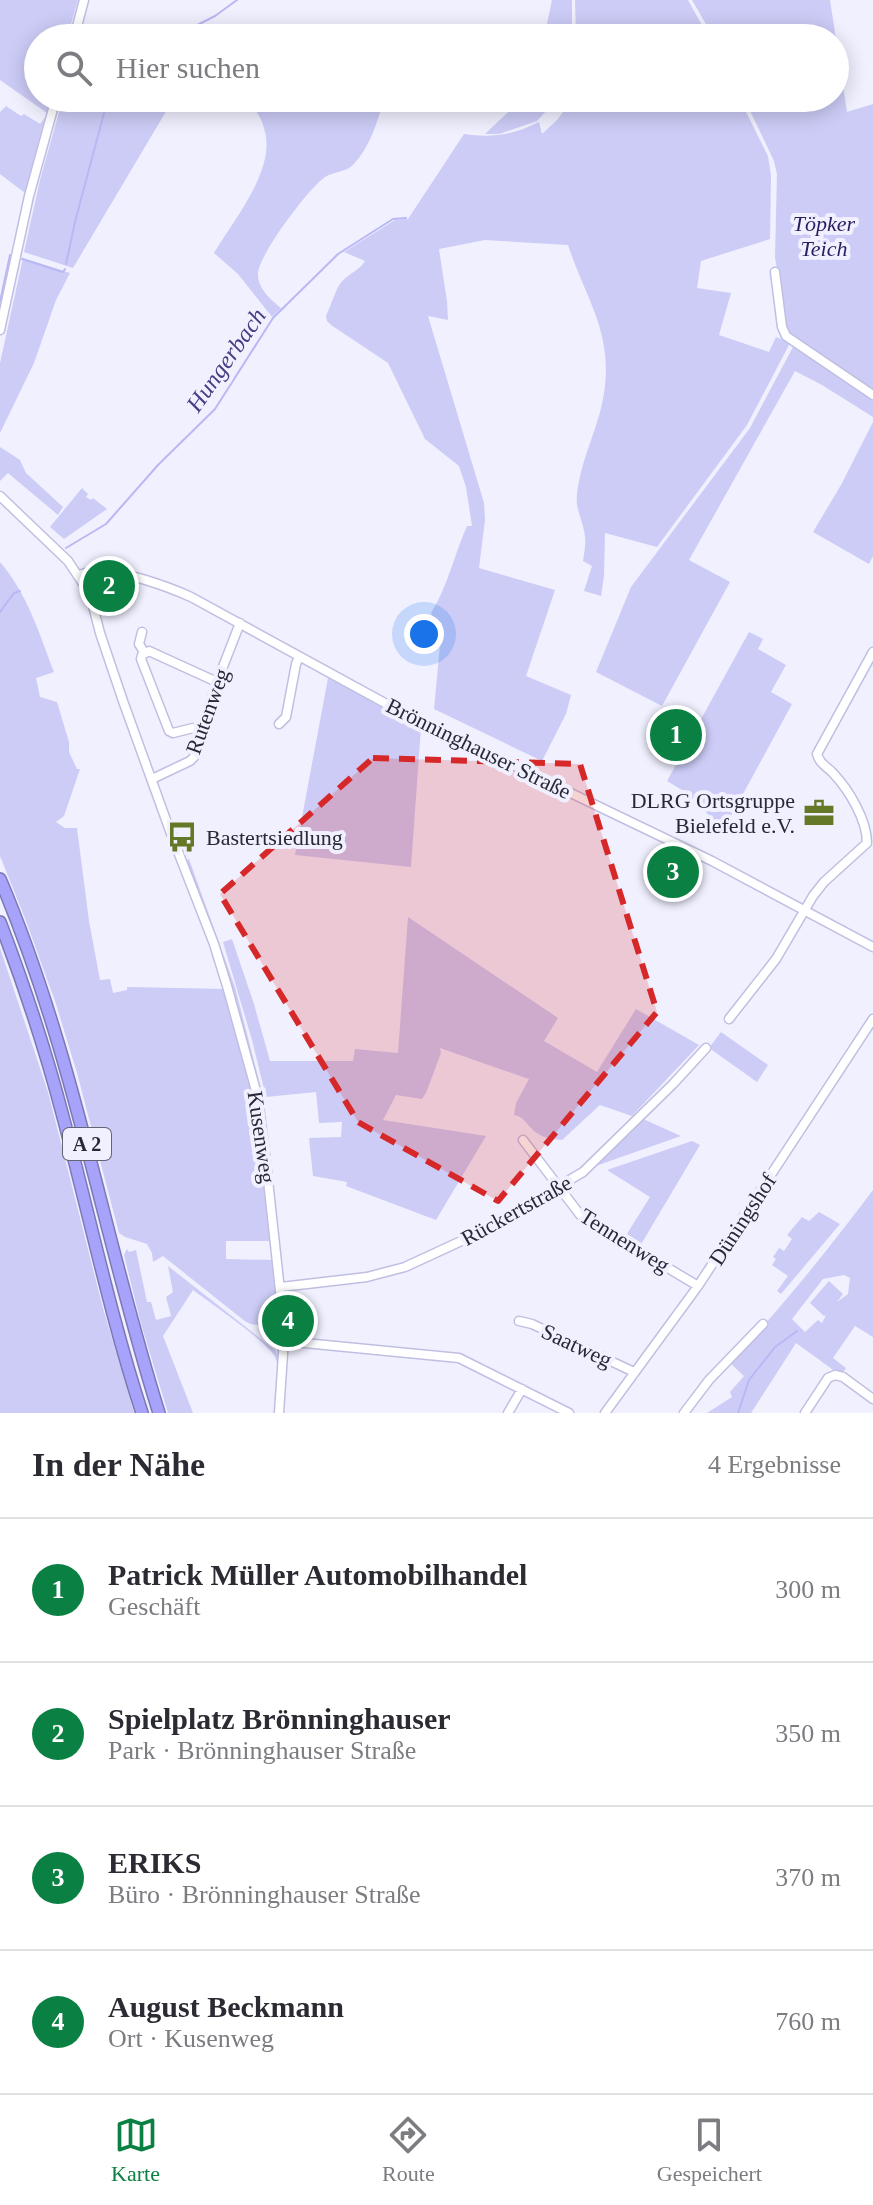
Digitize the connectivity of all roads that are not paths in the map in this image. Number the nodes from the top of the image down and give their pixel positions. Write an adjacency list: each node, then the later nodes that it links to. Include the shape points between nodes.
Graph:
1 (84, 0): 2 (street)
2 (78, 24)
3 (52, 112): 5 (street)
4 (775, 272): 6 (street, via 786,336)
5 (0, 330)
6 (873, 395)
7 (0, 496): 8 (street, Kusenweg)
8 (79, 575): 9 (street, Brönninghauser Straße, via 99,571 156,584); 17 (street, Kusenweg)
9 (240, 623): 13 (street, Brönninghauser Straße); 14 (street, Rutenweg)
10 (142, 632): 11 (street, via 138,642)
11 (144, 652): 14 (street); 16 (street, via 141,659 169,731)
12 (873, 652): 19 (street, via 817,754 856,807 867,843 831,873)
13 (299, 657): 15 (street, via 286,717); 19 (street, Brönninghauser Straße)
14 (217, 682): 16 (street, Rutenweg)
15 (279, 724)
16 (202, 730): 17 (street, Rutenweg, via 192,759)
17 (152, 779): 28 (street, Kusenweg, via 219,958 258,1098)
18 (0, 879): 36 (highway, A 2, via 60,1046)
19 (805, 910): 21 (street, Brönninghauser Straße); 22 (street, via 776,959)
20 (0, 922): 35 (highway, A 2, via 39,1032)
21 (873, 947)
22 (729, 1019)
23 (873, 1019): 27 (street, Düningshof)
24 (706, 1048): 26 (street, Rückertstraße, via 586,1169)
25 (523, 1140): 26 (street, Tennenweg)
26 (559, 1187): 27 (street, Tennenweg, via 581,1216); 28 (street, Rückertstraße, via 485,1230 405,1267)
27 (698, 1286): 32 (street, Düningshof)
28 (281, 1287): 31 (street, Kusenweg)
29 (519, 1321): 32 (street, Saatweg)
30 (763, 1324): 41 (street)
31 (284, 1341): 33 (street, via 459,1358); 37 (street, Kusenweg)
32 (634, 1372): 40 (street, Düningshof)
33 (522, 1389): 38 (street); 39 (street)
34 (873, 1399): 42 (street, via 835,1375)
35 (142, 1413)
36 (159, 1413)
37 (279, 1413)
38 (508, 1413)
39 (569, 1413)
40 (605, 1413)
41 (684, 1413)
42 (805, 1413)

